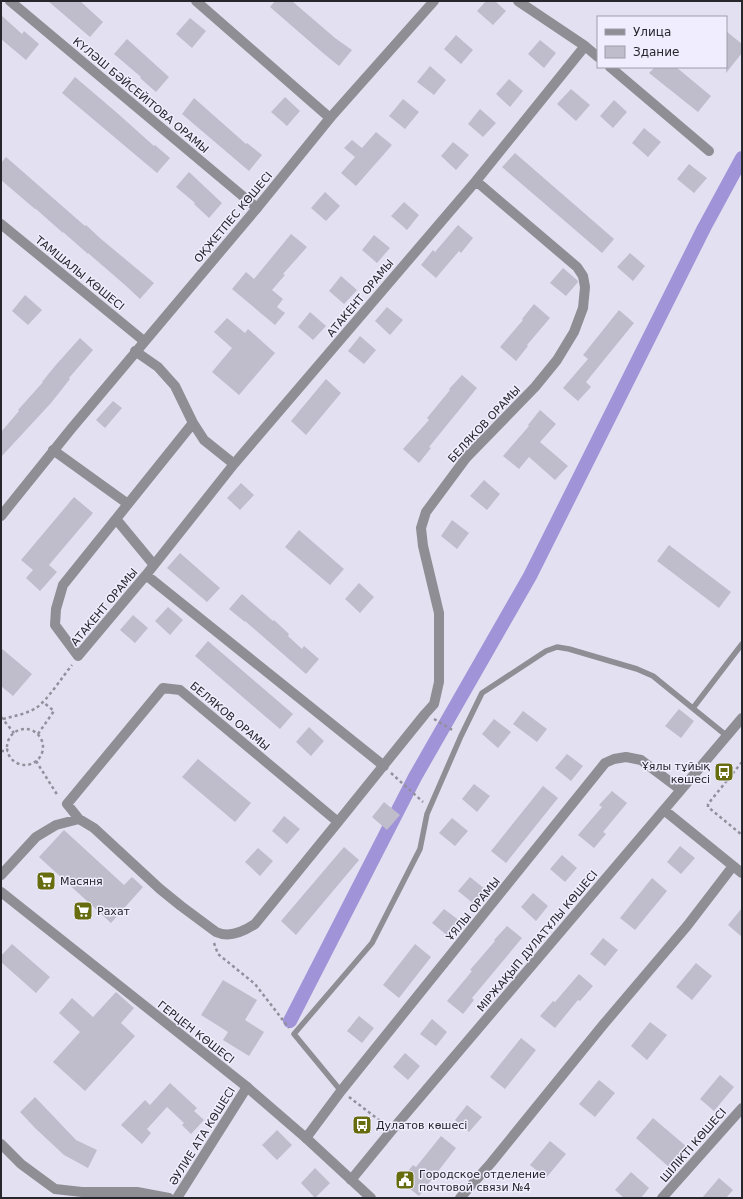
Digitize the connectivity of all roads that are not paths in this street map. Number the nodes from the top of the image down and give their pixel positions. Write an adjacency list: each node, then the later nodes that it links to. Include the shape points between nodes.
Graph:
1 (10, 1): 11 (street, КҮЛӘШ БӘЙСЕЙІТОВА ОРАМЫ)
2 (196, 1): 8 (street)
3 (434, 1): 8 (street, ОҚЖЕТПЕС КӨШЕСІ)
4 (518, 1): 5 (street)
5 (585, 46): 6 (street); 10 (street, АТАКЕНТ ОРАМЫ)
6 (597, 56)
7 (611, 68): 9 (street)
8 (330, 118): 11 (street, ОҚЖЕТПЕС КӨШЕСІ)
9 (709, 151)
10 (476, 181): 17 (street, АТАКЕНТ ОРАМЫ); 27 (street, БЕЛЯКОВ ОРАМЫ, via 577,268 583,276 585,287 583,308 574,332 557,360 535,388 466,458 426,512 421,528 439,613 439,682 434,704)
11 (256, 208): 13 (street, ОҚЖЕТПЕС КӨШЕСІ)
12 (1, 224): 13 (street, ТАМШАЛЫ КӨШЕСІ)
13 (144, 341): 14 (street, ОҚЖЕТПЕС КӨШЕСІ)
14 (136, 351): 15 (street, via 158,367 175,386); 16 (street, ОҚЖЕТПЕС КӨШЕСІ)
15 (193, 423): 17 (street, via 204,440); 18 (street)
16 (53, 450): 18 (street); 19 (street, ОҚЖЕТПЕС КӨШЕСІ)
17 (234, 464): 21 (street, АТАКЕНТ ОРАМЫ)
18 (128, 504): 20 (street)
19 (1, 516)
20 (116, 518): 21 (street, АТАКЕНТ ОРАМЫ); 22 (street, АТАКЕНТ ОРАМЫ, via 63,584 54,625 78,656)
21 (154, 565): 22 (street, АТАКЕНТ ОРАМЫ)
22 (146, 575): 27 (street)
23 (742, 644): 24 (lane)
24 (693, 708): 26 (lane); 37 (lane, via 653,676 637,669 556,647 482,693 429,807 420,849 372,943 294,1034)
25 (742, 718): 26 (street, МІРЖАҚЫП ДУЛАТҰЛЫ КӨШЕСІ)
26 (727, 736): 28 (street, МІРЖАҚЫП ДУЛАТҰЛЫ КӨШЕСІ)
27 (384, 766): 31 (street, БЕЛЯКОВ ОРАМЫ)
28 (681, 790): 29 (street, МІРЖАҚЫП ДУЛАТҰЛЫ КӨШЕСІ); 37 (street, ҰЯЛЫ ОРАМЫ, via 640,760 626,757 614,759 606,764)
29 (664, 810): 32 (street); 41 (street, МІРЖАҚЫП ДУЛАТҰЛЫ КӨШЕСІ)
30 (78, 819): 31 (street, БЕЛЯКОВ ОРАМЫ, via 94,828 181,906 222,934 233,934 255,924); 31 (street, БЕЛЯКОВ ОРАМЫ, via 67,804 163,688 180,690); 34 (street, via 56,825 36,837)
31 (338, 822)
32 (733, 866): 33 (street); 45 (street, via 687,926)
33 (742, 872)
34 (1, 875)
35 (1, 892): 36 (street, ГЕРЦЕН КӨШЕСІ)
36 (247, 1087): 39 (street, ГЕРЦЕН КӨШЕСІ); 43 (street, ӘУЛИЕ АТА КӨШЕСІ)
37 (341, 1091): 39 (street, ҰЯЛЫ ОРАМЫ)
38 (742, 1108): 46 (street, ШІЛІКТІ КӨШЕСІ)
39 (306, 1138): 41 (street, ГЕРЦЕН КӨШЕСІ)
40 (1, 1144): 42 (street, ӘУЛИЕ АТА КӨШЕСІ, via 21,1164 55,1189 82,1192 137,1192)
41 (351, 1180): 44 (street, ГЕРЦЕН КӨШЕСІ)
42 (168, 1198)
43 (177, 1198)
44 (371, 1198)
45 (460, 1198)
46 (662, 1198)

